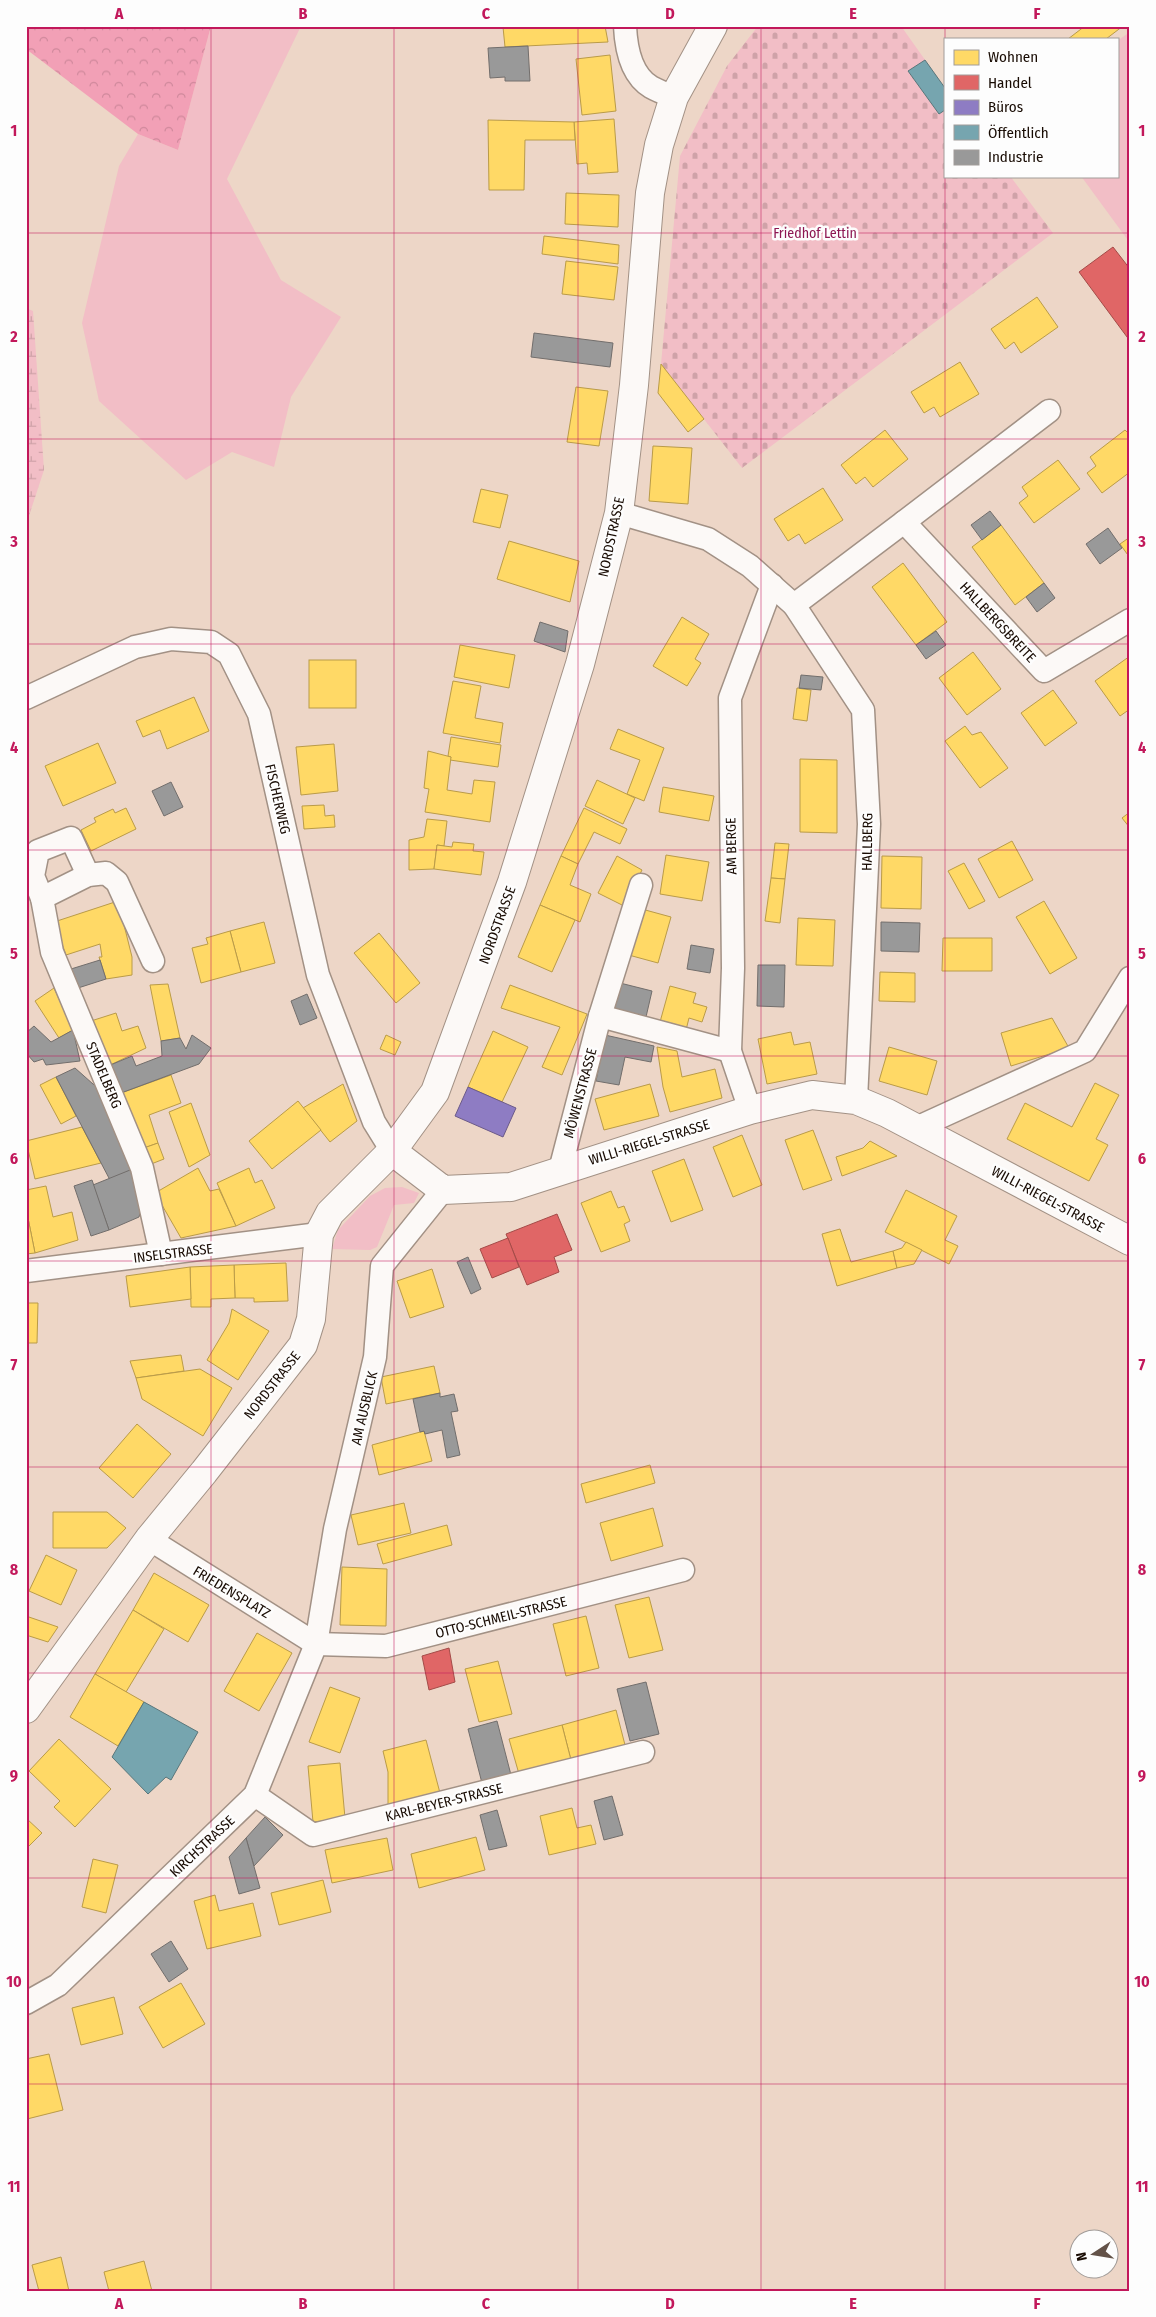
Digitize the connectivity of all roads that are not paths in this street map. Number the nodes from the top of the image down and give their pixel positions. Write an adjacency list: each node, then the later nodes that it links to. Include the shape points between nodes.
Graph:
1 (625, 26): 3 (street, via 629,57 638,74 650,87)
2 (713, 26): 3 (street, NORDSTRASSE)
3 (674, 96): 5 (street, NORDSTRASSE, via 659,145 650,193 634,384)
4 (1049, 411): 6 (street)
5 (618, 513): 7 (street, HALLBERG, via 708,538); 21 (street, NORDSTRASSE, via 580,664 502,909 435,1092)
6 (904, 522): 8 (street); 9 (street, HALLBERGSBREITE, via 1044,671)
7 (772, 585): 8 (street, HALLBERG); 17 (street, AM BERGE, via 730,698)
8 (794, 605): 18 (street, HALLBERG, via 862,710 869,824)
9 (1130, 620)
10 (26, 698): 21 (street, FISCHERWEG, via 135,647 171,639 211,642 229,654 259,714 318,975 374,1122)
11 (88, 875): 13 (street); 13 (street, STADELBERG, via 71,838 38,851 33,876); 14 (street, via 106,873 116,882)
12 (641, 885): 16 (street, MÖWENSTRASSE)
13 (42, 898): 26 (street, STADELBERG, via 52,952 142,1168)
14 (153, 960)
15 (1130, 978): 20 (street, via 1086,1051)
16 (600, 1016): 17 (street); 22 (street, MÖWENSTRASSE)
17 (730, 1051): 19 (street, AM BERGE)
18 (856, 1100): 19 (street, WILLI-RIEGEL-STRASSE, via 812,1096); 20 (street, WILLI-RIEGEL-STRASSE)
19 (750, 1110): 22 (street, WILLI-RIEGEL-STRASSE)
20 (914, 1129): 25 (street, WILLI-RIEGEL-STRASSE)
21 (392, 1151): 23 (street); 24 (street, NORDSTRASSE, via 330,1213)
22 (560, 1170): 23 (street, WILLI-RIEGEL-STRASSE, via 511,1188)
23 (442, 1190): 30 (street, AM AUSBLICK, via 382,1266 375,1357 335,1529)
24 (319, 1234): 26 (street, INSELSTRASSE); 28 (street, NORDSTRASSE, via 311,1318 303,1345)
25 (1130, 1242)
26 (161, 1254): 27 (street, INSELSTRASSE)
27 (26, 1271)
28 (148, 1539): 30 (street, FRIEDENSPLATZ); 31 (street, NORDSTRASSE)
29 (683, 1570): 30 (street, OTTO-SCHMEIL-STRASSE, via 386,1646)
30 (316, 1644): 33 (street, KIRCHSTRASSE)
31 (26, 1709)
32 (643, 1752): 33 (street, KARL-BEYER-STRASSE, via 313,1835)
33 (255, 1795): 34 (street, KIRCHSTRASSE, via 58,1985)
34 (26, 2003)

